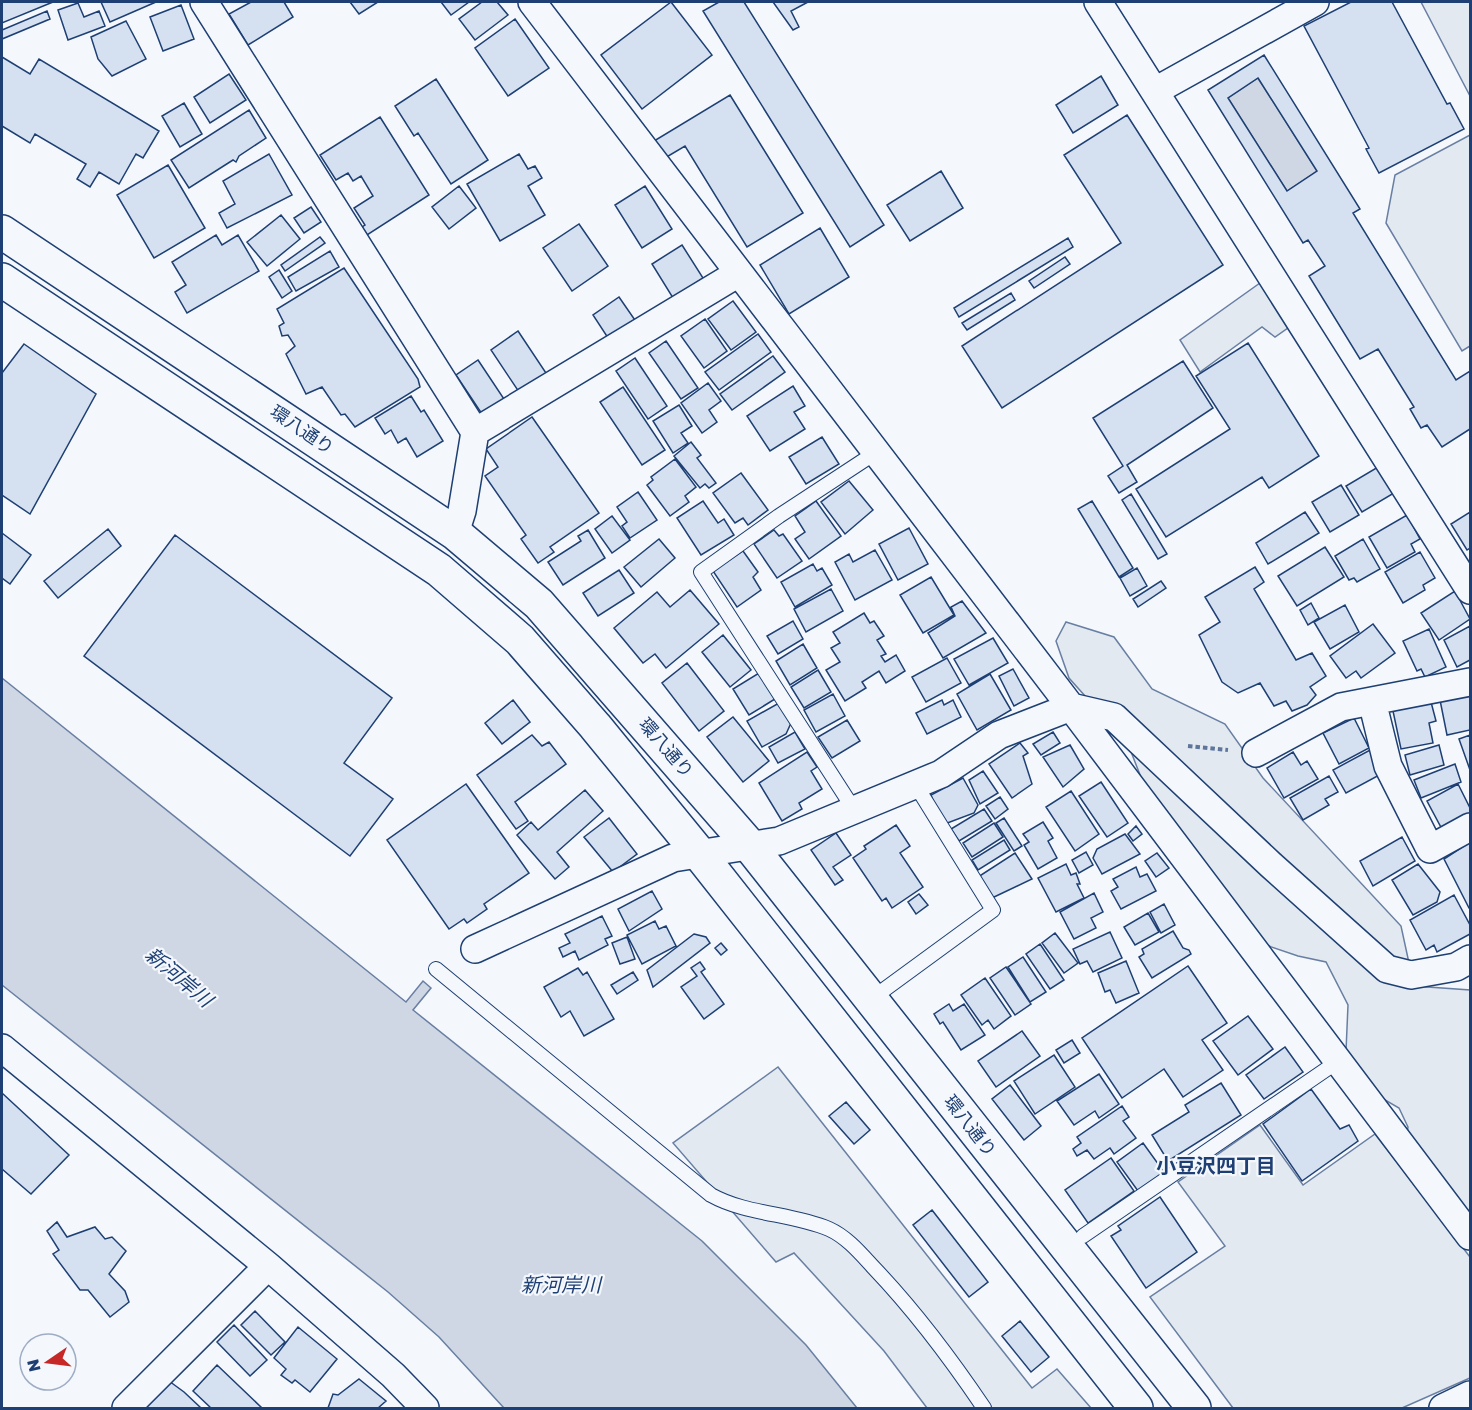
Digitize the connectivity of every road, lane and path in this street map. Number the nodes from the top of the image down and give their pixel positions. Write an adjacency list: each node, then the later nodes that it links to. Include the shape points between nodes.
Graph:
1 (204, 2): 9 (street)
2 (532, 2): 7 (street)
3 (1098, 2): 5 (street)
4 (1315, 2): 5 (street)
5 (1155, 91): 12 (street)
6 (2, 232): 11 (main road, 環八通り)
7 (738, 274): 9 (street); 10 (street)
8 (2, 280): 22 (main road, via 439,570 520,640)
9 (475, 432): 11 (street)
10 (875, 453): 15 (street); 19 (lane, via 701,572)
11 (455, 533): 21 (main road, 環八通り, via 539,604)
12 (1470, 590)
13 (1470, 682): 14 (street)
14 (1372, 701): 17 (street, via 1341,707); 20 (street, via 1389,766 1431,849)
15 (1071, 707): 18 (street, via 999,735 941,774); 24 (street, via 1114,717 1387,969 1411,975 1456,968); 28 (street)
16 (1182, 746): 17 (path)
17 (1256, 753)
18 (915, 784): 19 (street); 26 (lane, via 993,910)
19 (853, 808): 21 (street, via 779,840)
20 (1470, 827)
21 (750, 846): 22 (street); 26 (main road, 環八通り)
22 (699, 852): 23 (street, via 673,858); 36 (main road)
23 (475, 949)
24 (1470, 959)
25 (436, 969): 35 (lane, via 711,1195 729,1205 804,1220 832,1230 855,1248 909,1306)
26 (870, 1000): 37 (main road, 環八通り)
27 (2, 1048): 31 (street)
28 (1337, 1062): 29 (lane); 30 (street)
29 (1083, 1236)
30 (1470, 1236)
31 (268, 1266): 33 (street); 34 (street, via 393,1375)
32 (1470, 1395): 38 (street)
33 (126, 1408)
34 (425, 1408)
35 (984, 1408)
36 (1136, 1408)
37 (1194, 1408)
38 (1443, 1408)

